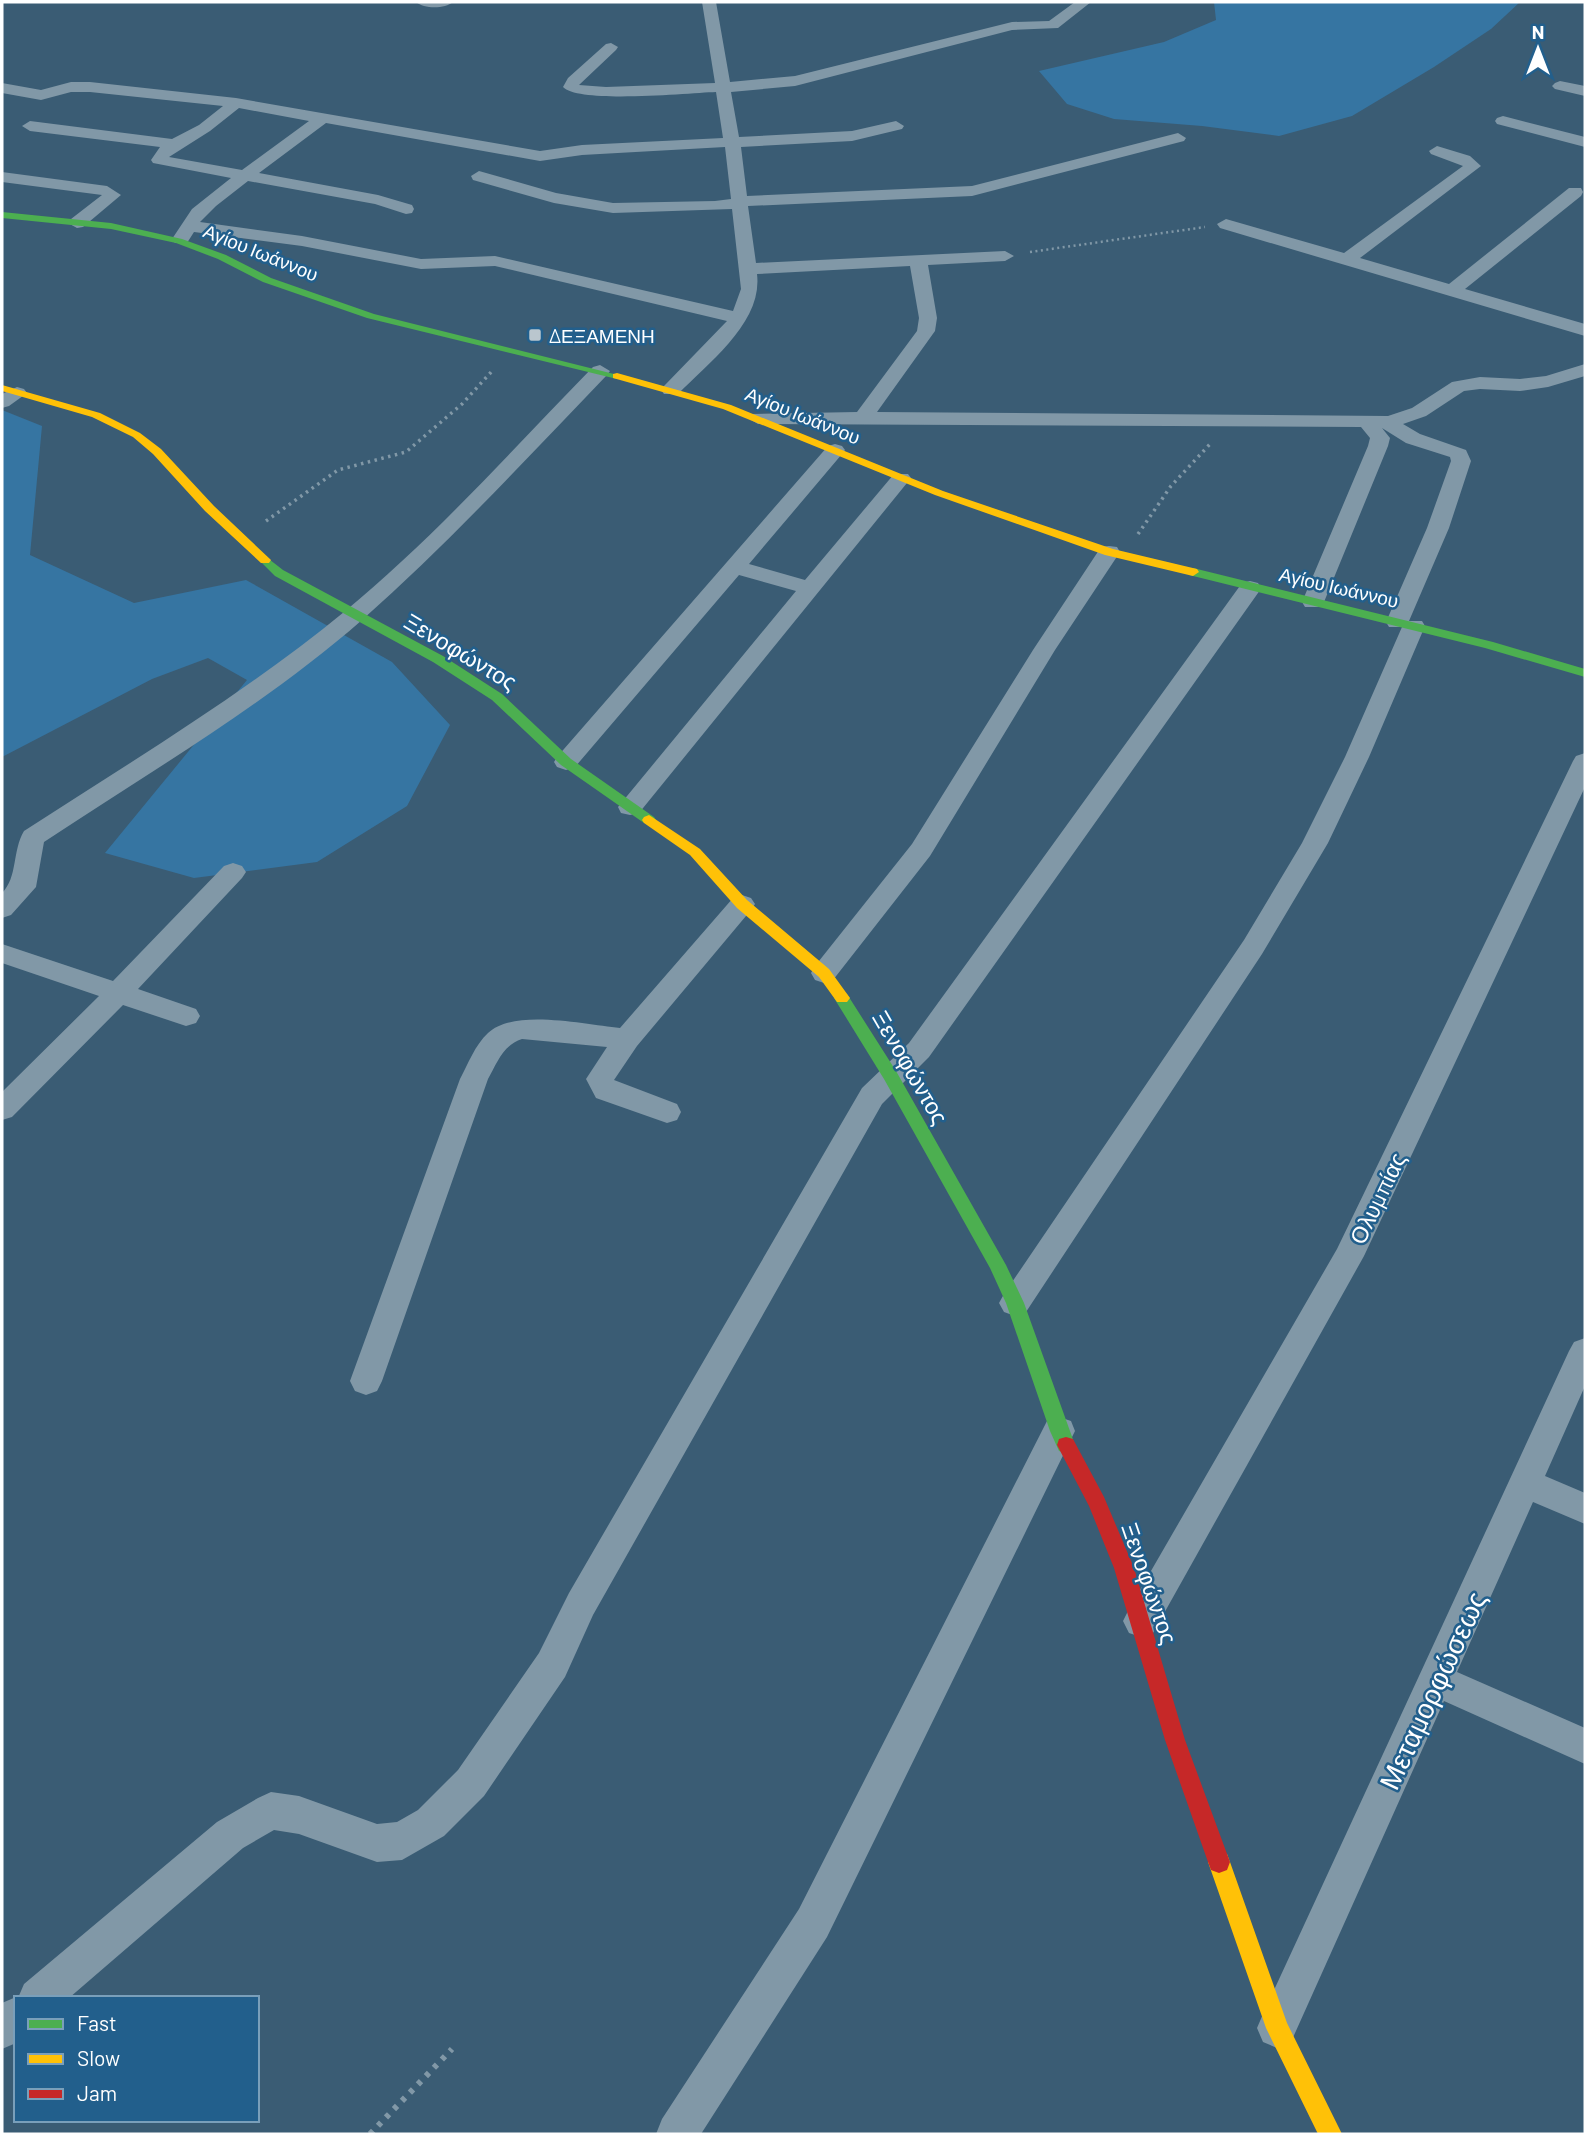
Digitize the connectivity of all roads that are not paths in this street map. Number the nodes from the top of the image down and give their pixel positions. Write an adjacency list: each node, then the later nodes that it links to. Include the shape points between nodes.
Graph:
1 (423, 2): 2 (street)
2 (446, 2)
3 (709, 2): 7 (street)
4 (1084, 2): 7 (street, via 1053,26 1012,26 795,81)
5 (611, 47): 7 (street, via 571,87 606,92)
6 (1560, 86): 9 (street)
7 (722, 87): 16 (street)
8 (2, 88): 10 (street, via 41,95 90,87)
9 (1585, 91)
10 (236, 103): 11 (street); 18 (street, via 201,131)
11 (323, 118): 16 (street, via 540,156); 20 (street)
12 (1503, 121): 17 (street)
13 (30, 126): 18 (street)
14 (896, 126): 16 (street, via 852,136)
15 (1178, 138): 24 (street, via 972,191)
16 (732, 142): 24 (street)
17 (1585, 142)
18 (174, 144): 20 (street, via 159,160)
19 (1437, 151): 31 (street, via 1473,166)
20 (245, 176): 25 (street); 29 (street, via 204,208)
21 (479, 176): 24 (street, via 554,198 613,208)
22 (2, 177): 27 (street, via 113,195)
23 (1575, 192): 34 (street)
24 (740, 203): 33 (street)
25 (406, 209)
26 (2, 215): 27 (street, Αγίου Ιωάννου)
27 (77, 223): 29 (street, Αγίου Ιωάννου)
28 (1226, 224): 31 (street)
29 (183, 234): 36 (street, via 302,241 421,264 495,261); 39 (street, Αγίου Ιωάννου, via 267,280 371,316)
30 (1005, 256): 32 (street)
31 (1348, 259): 34 (street)
32 (918, 260): 33 (street); 43 (street, via 926,331)
33 (747, 269): 36 (street, via 750,289)
34 (1451, 291): 37 (street)
35 (1585, 309): 37 (street)
36 (740, 318): 40 (street)
37 (1577, 328)
38 (1585, 370): 44 (street, via 1520,385 1459,386 1419,412)
39 (600, 371): 40 (street, Αγίου Ιωάννου); 53 (street, via 430,545)
40 (671, 390): 42 (street, Αγίου Ιωάννου)
41 (7, 394): 53 (street, Ξενοφώντος, via 90,414 142,438 279,573)
42 (758, 418): 43 (street); 46 (street, Αγίου Ιωάννου)
43 (862, 419): 45 (street)
44 (1390, 422): 45 (street); 54 (street, via 1398,433 1413,440 1450,448 1461,461)
45 (1368, 423): 52 (street, via 1380,438 1378,446)
46 (835, 450): 47 (street, Αγίου Ιωάννου); 49 (street)
47 (901, 478): 48 (street, Αγίου Ιωάννου); 50 (street)
48 (1117, 554): 51 (street, Αγίου Ιωάννου); 63 (street, via 1044,650 920,850)
49 (736, 567): 50 (street); 57 (street)
50 (810, 588): 58 (street)
51 (1250, 588): 52 (street, Αγίου Ιωάννου); 67 (street, via 919,1049)
52 (1313, 602): 54 (street, Αγίου Ιωάννου)
53 (353, 615): 57 (street, Ξενοφώντος, via 474,680 512,709); 61 (street, via 223,713 33,837 23,887)
54 (1406, 624): 55 (street, Αγίου Ιωάννου); 70 (street, via 1357,757 1315,843 1254,947)
55 (1585, 673)
56 (1585, 761): 76 (street, Ολυμπίας, via 1349,1256)
57 (566, 762): 58 (street, Ξενοφώντος)
58 (630, 807): 60 (street, Ξενοφώντος, via 695,852)
59 (233, 872): 64 (street)
60 (742, 904): 63 (street, Ξενοφώντος); 66 (street)
61 (2, 909)
62 (2, 953): 64 (street)
63 (824, 973): 67 (street, Ξενοφώντος)
64 (117, 991): 65 (street); 68 (street)
65 (186, 1016)
66 (627, 1039): 69 (street, via 601,1084 606,1090); 72 (street, via 522,1029 507,1031 496,1040 474,1079)
67 (890, 1075): 70 (street, Ξενοφώντος); 79 (street, via 872,1096 702,1391 581,1604 552,1665 471,1783 431,1823 402,1841 377,1843 299,1815 271,1811 230,1835)
68 (2, 1109)
69 (667, 1112)
70 (1015, 1303): 73 (street, Ξενοφώντος)
71 (1585, 1350): 74 (street, Μεταμορφώσεως)
72 (366, 1381)
73 (1059, 1432): 76 (street, Ξενοφώντος, via 1097,1503); 81 (street, via 813,1923)
74 (1527, 1484): 75 (street); 77 (street, Μεταμορφώσεως)
75 (1585, 1509)
76 (1141, 1621): 80 (street, Ξενοφώντος, via 1175,1740)
77 (1436, 1680): 78 (street); 80 (street, Μεταμορφώσεως)
78 (1585, 1746)
79 (40, 1996)
80 (1277, 2028): 82 (street, Ξενοφώντος)
81 (677, 2134)
82 (1330, 2134)

